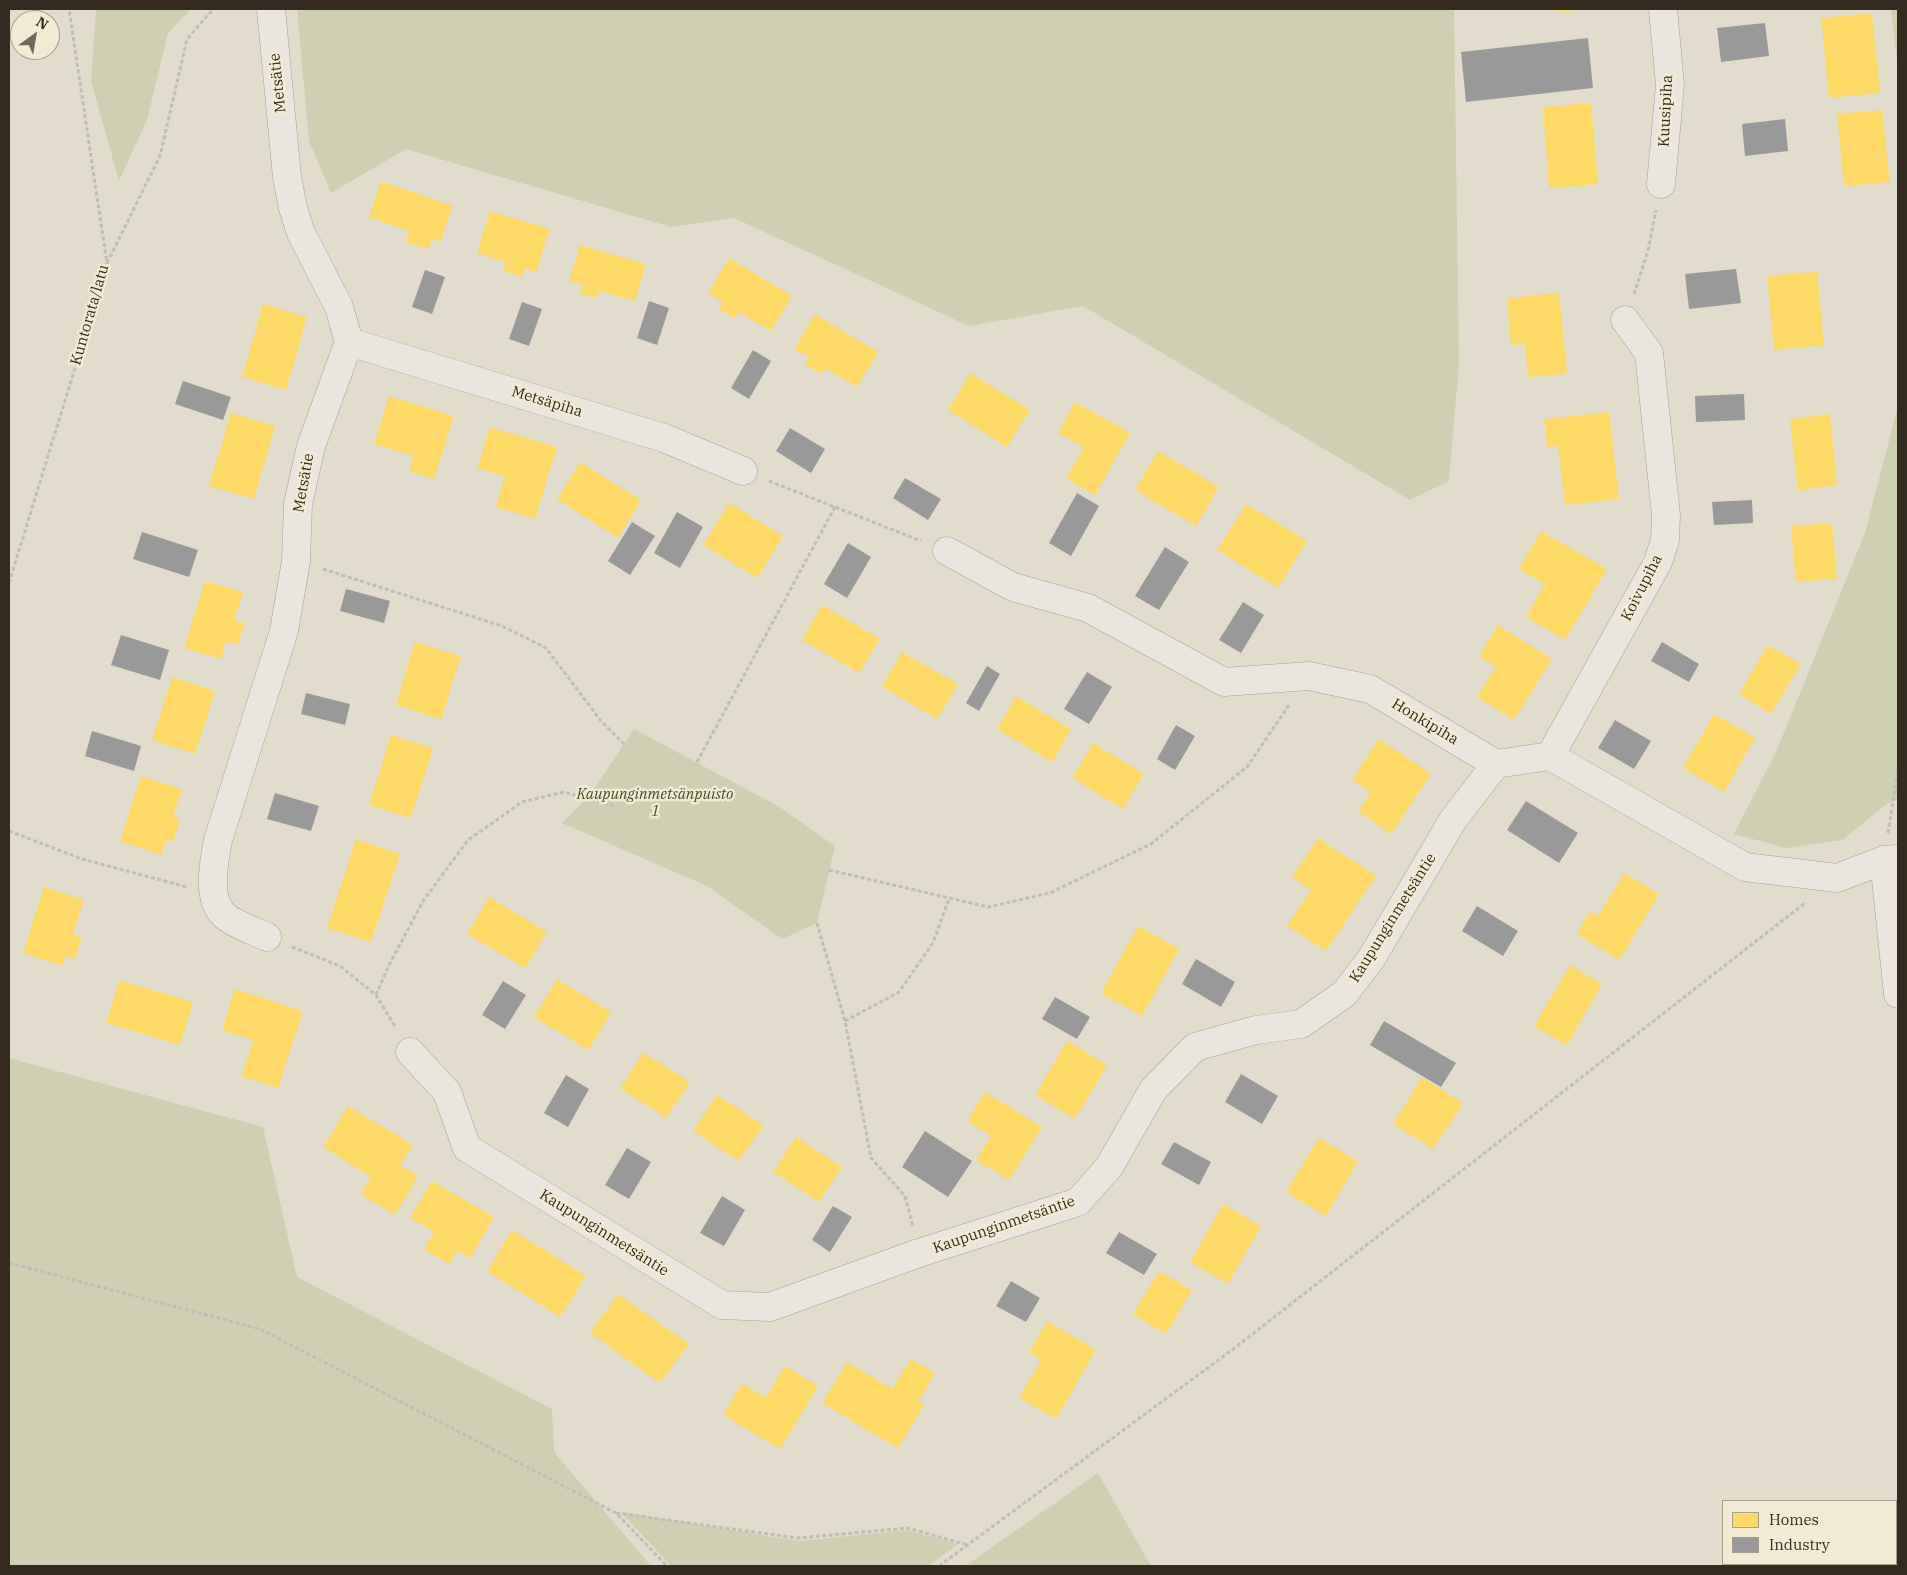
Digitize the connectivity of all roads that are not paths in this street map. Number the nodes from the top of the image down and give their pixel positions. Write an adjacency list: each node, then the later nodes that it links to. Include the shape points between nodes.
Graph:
1 (270, 9): 5 (street, Metsätie, via 293,208 301,233 338,307)
2 (1663, 9): 3 (street, Kuusipiha, via 1670,85)
3 (1661, 184)
4 (1625, 320): 8 (street, Koivupiha, via 1649,353 1666,515 1665,540 1658,562)
5 (349, 342): 6 (street, Metsäpiha, via 664,438); 11 (street, Metsätie, via 311,446 298,504 296,561 284,631 212,868 214,894 224,915)
6 (743, 471)
7 (947, 551): 9 (street, Honkipiha, via 1013,587 1088,608 1224,682 1309,676 1370,689)
8 (1550, 756): 9 (street); 10 (street, via 1745,867 1838,878)
9 (1496, 764): 13 (street, Kaupunginmetsäntie, via 1453,820 1370,959 1344,994 1301,1024 1256,1030 1195,1047 1153,1090 1109,1167 1078,1202 770,1307 722,1305 466,1148 447,1092)
10 (1891, 860): 12 (street)
11 (267, 937)
12 (1898, 994)
13 (410, 1052)

